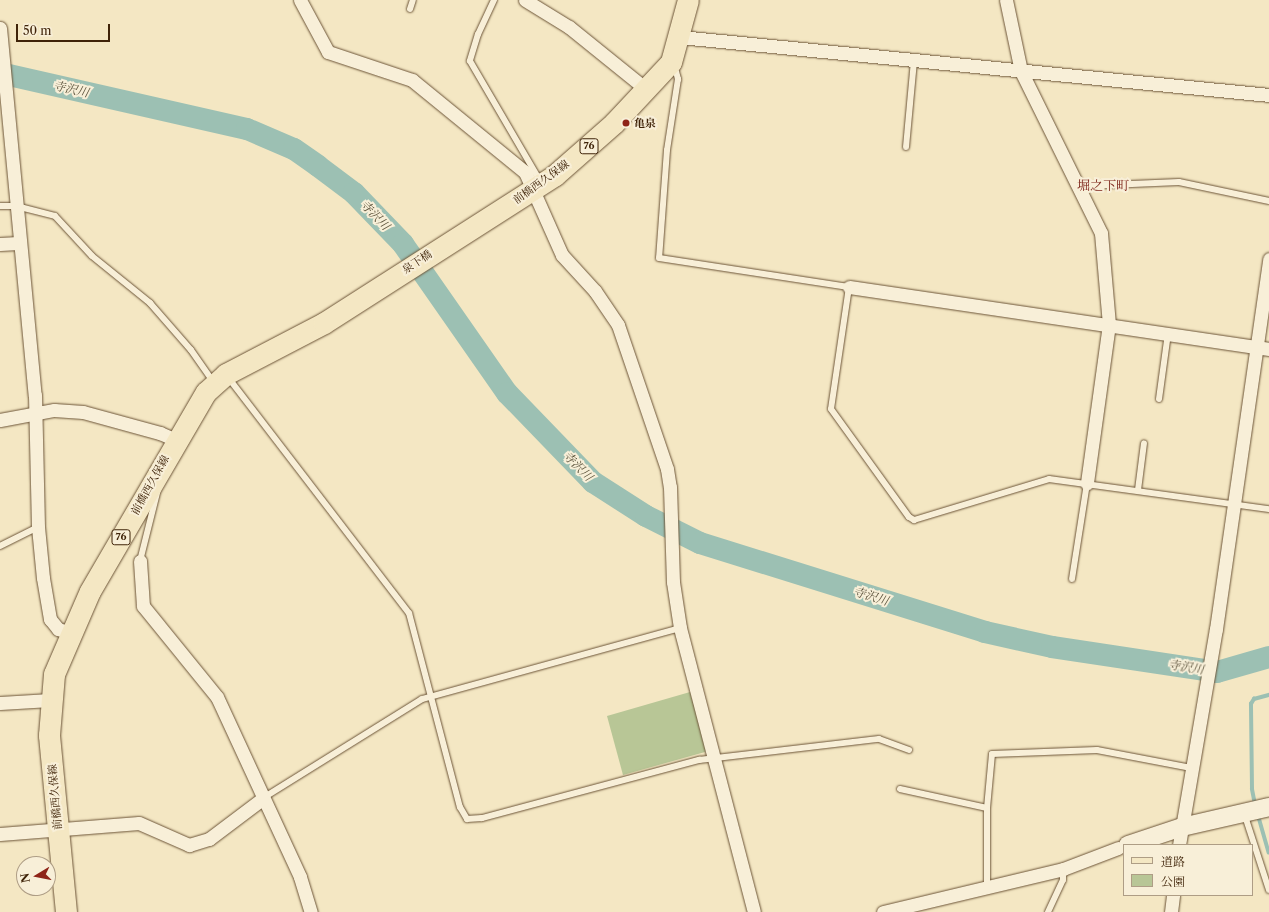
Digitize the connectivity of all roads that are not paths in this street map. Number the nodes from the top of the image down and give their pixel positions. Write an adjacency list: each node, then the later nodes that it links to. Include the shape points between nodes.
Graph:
1 (300, 0): 16 (street, via 328,52 412,80 525,172)
2 (413, 0): 7 (lane)
3 (494, 0): 16 (lane, via 471,52 470,60)
4 (525, 0): 13 (street, via 569,27)
5 (688, 0): 9 (main road, 前橋西久保線 / 76)
6 (1006, 0): 12 (street)
7 (410, 9)
8 (0, 28): 20 (street)
9 (680, 37): 10 (street); 11 (main road, 前橋西久保線 / 76)
10 (914, 60): 12 (street); 15 (lane)
11 (671, 62): 13 (main road, 前橋西久保線 / 76); 26 (lane, via 676,66 678,79 667,150 659,258)
12 (1021, 71): 14 (street); 17 (street)
13 (647, 90): 16 (main road, 前橋西久保線 / 76, via 614,123)
14 (1269, 95)
15 (906, 147)
16 (538, 187): 23 (main road, 前橋西久保線 / 76); 45 (street, via 562,255 595,291 618,325 662,449 670,487 673,582)
17 (1081, 190): 18 (lane, via 1086,186 1179,182); 27 (street, via 1101,233)
18 (1269, 201)
19 (0, 206): 20 (lane)
20 (16, 206): 21 (street); 30 (lane, via 48,212 64,223 92,256 150,303)
21 (18, 243): 22 (street); 32 (street)
22 (0, 244)
23 (438, 248): 25 (main road, 泉下橋 / 76)
24 (1269, 259): 29 (street)
25 (395, 276): 30 (main road, 前橋西久保線 / 76, via 324,323)
26 (849, 287): 27 (street); 37 (lane, via 831,409 909,517 914,520 1049,478)
27 (1109, 324): 28 (street); 37 (street)
28 (1168, 333): 29 (street); 31 (lane)
29 (1263, 349): 39 (street)
30 (220, 378): 34 (main road, 前橋西久保線 / 76); 47 (lane, via 409,613)
31 (1159, 399)
32 (35, 413): 33 (street); 34 (street, via 69,410 90,413 160,432); 41 (street)
33 (0, 420)
34 (176, 440): 36 (main road, 前橋西久保線 / 76)
35 (1144, 443): 38 (lane)
36 (156, 474): 43 (lane, via 158,495); 46 (main road, 前橋西久保線 / 76, via 90,591)
37 (1087, 482): 38 (lane); 44 (lane)
38 (1138, 490): 39 (lane)
39 (1233, 504): 40 (lane); 52 (street, via 1205,696)
40 (1269, 509)
41 (38, 527): 42 (lane); 46 (street, via 50,619 58,629)
42 (0, 546)
43 (140, 562): 54 (street, via 143,606 217,697)
44 (1072, 579)
45 (680, 628): 47 (lane); 51 (street)
46 (71, 633): 48 (main road, 前橋西久保線 / 76, via 54,674)
47 (433, 696): 51 (lane, via 460,807 467,819); 54 (lane, via 422,699)
48 (50, 700): 49 (street); 58 (main road, 前橋西久保線 / 76, via 49,735)
49 (0, 703)
50 (909, 750): 51 (lane, via 879,739)
51 (714, 758): 71 (street)
52 (1191, 768): 56 (lane, via 1098,750 998,752 990,758); 59 (street)
53 (900, 789): 56 (lane)
54 (262, 799): 58 (street, via 209,839 189,845 139,823); 70 (street, via 300,877)
55 (1269, 807): 57 (street)
56 (987, 808): 65 (lane)
57 (1244, 812): 59 (street); 66 (lane)
58 (58, 827): 60 (street); 69 (main road, 前橋西久保線 / 76)
59 (1182, 827): 61 (street); 62 (street)
60 (0, 834)
61 (1129, 844)
62 (1179, 844)
63 (1123, 846): 64 (street)
64 (1063, 869): 65 (street); 73 (lane, via 1063,880)
65 (987, 888): 68 (street)
66 (1269, 890)
67 (1173, 896): 74 (street)
68 (916, 908): 72 (street)
69 (66, 912)
70 (311, 912)
71 (754, 912)
72 (883, 912)
73 (1048, 912)
74 (1171, 912)

